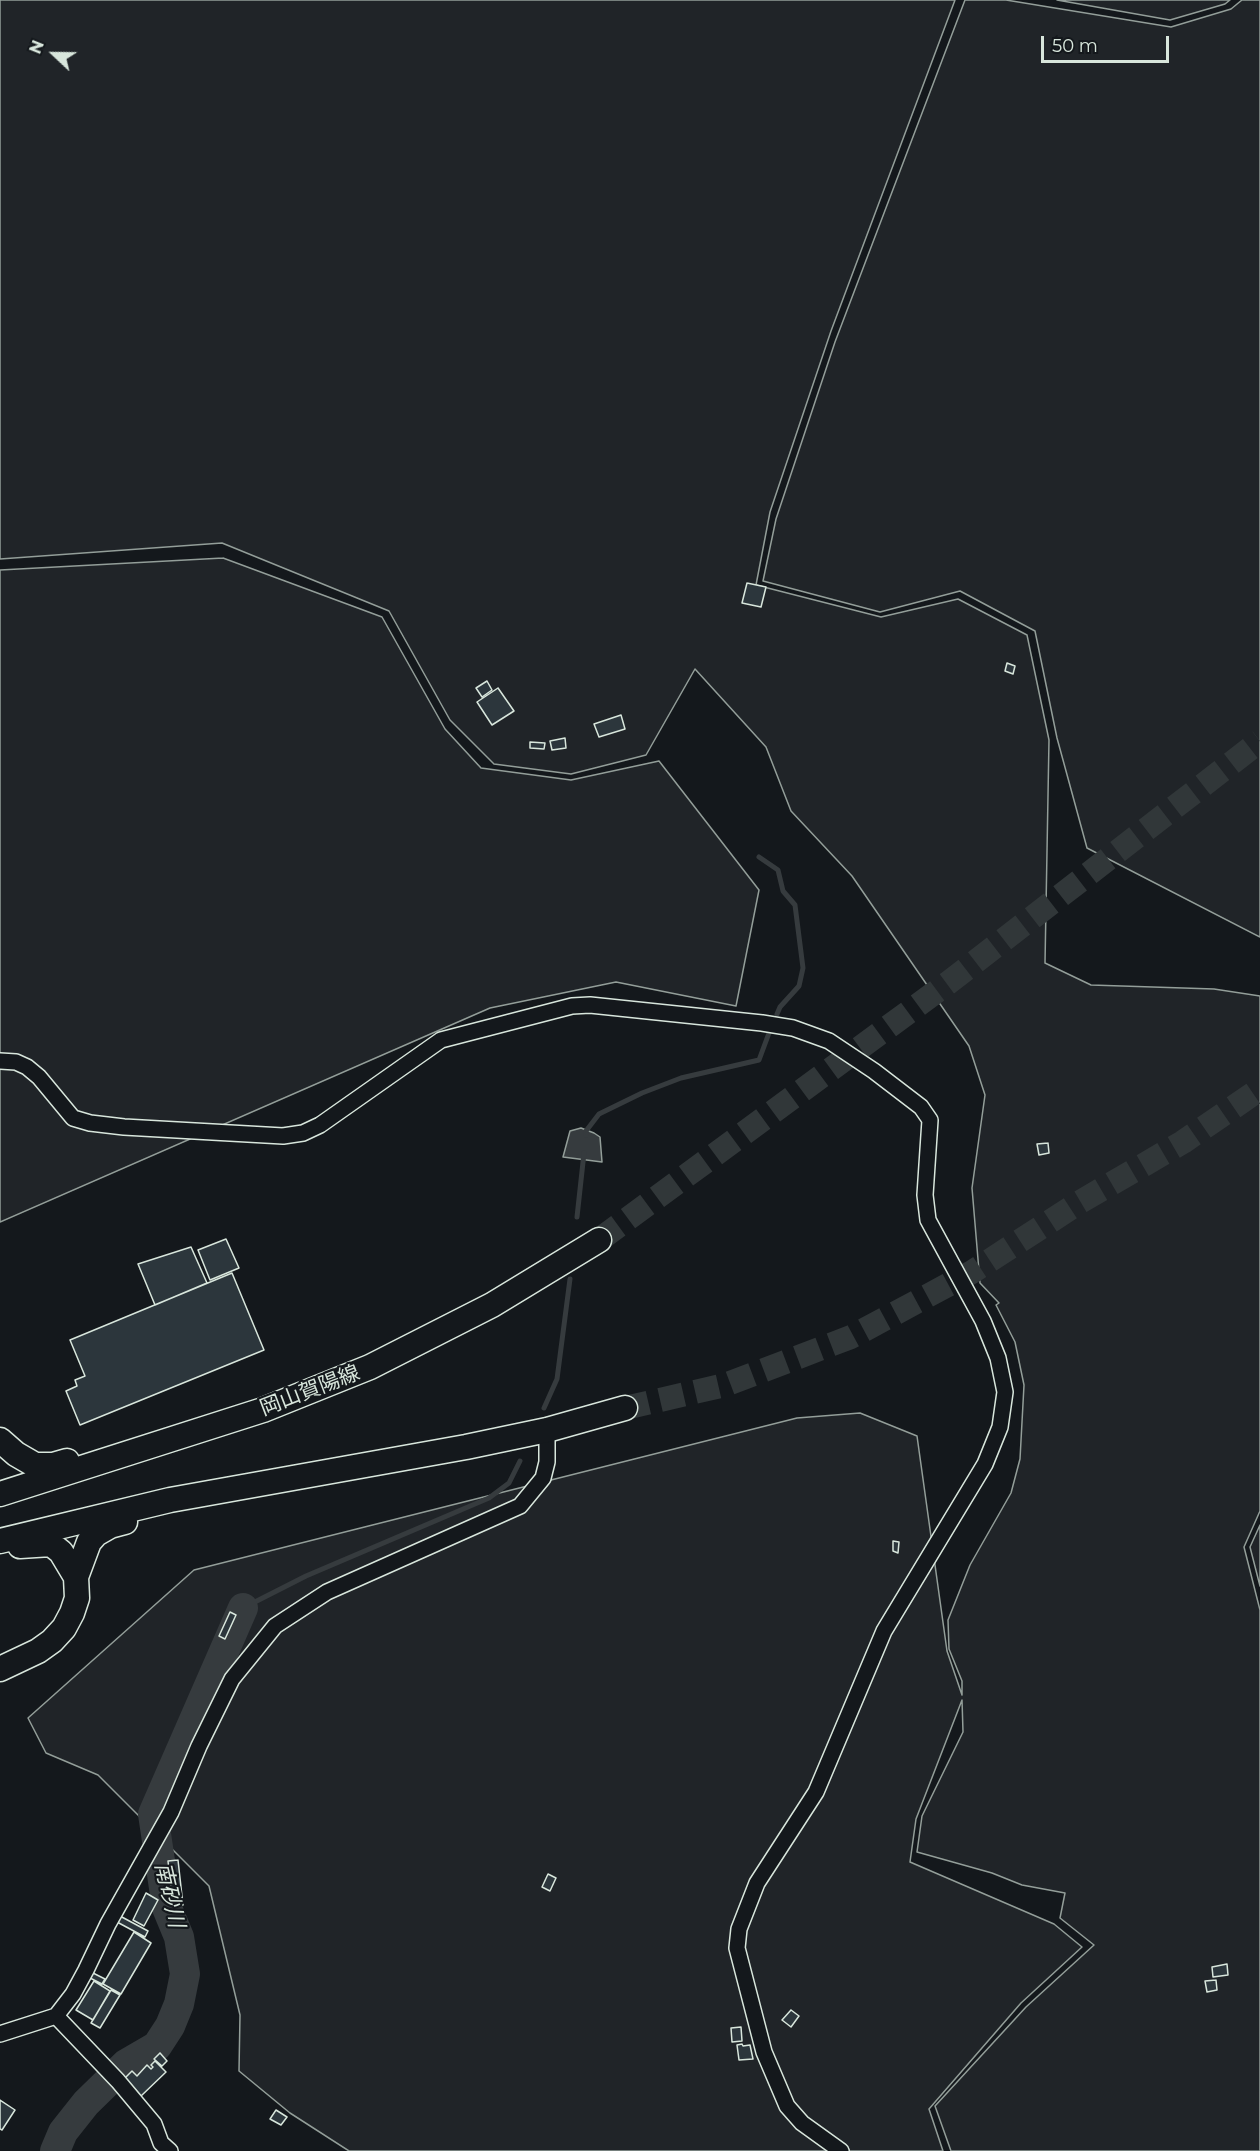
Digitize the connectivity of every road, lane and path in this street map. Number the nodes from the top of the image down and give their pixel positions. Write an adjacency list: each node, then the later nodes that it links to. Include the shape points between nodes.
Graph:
1 (0, 1061): 17 (street, via 27,1067 73,1118 90,1123 283,1136 320,1125 441,1040 572,1006 590,1005 793,1028 829,1041 921,1107 930,1120 925,1195 928,1220 983,1321 998,1358 1005,1392 1000,1427 985,1464 884,1631 816,1792 758,1883 739,1929 737,1948 764,2052 787,2106 802,2123)
2 (599, 1240): 4 (main road, 岡山賀陽線, via 492,1305 369,1367)
3 (625, 1408): 5 (main road)
4 (223, 1422): 6 (main road, via 186,1424 53,1465 34,1465); 9 (main road, 岡山賀陽線)
5 (547, 1430): 8 (main road); 14 (street, via 543,1478 520,1506 327,1592 275,1626 232,1679 171,1812 73,1994)
6 (0, 1441): 7 (main road)
7 (0, 1450)
8 (209, 1493): 10 (main road); 12 (main road, via 166,1513 110,1526 96,1534)
9 (0, 1494)
10 (0, 1541)
11 (0, 1552): 12 (main road, via 24,1544 51,1544 61,1552)
12 (76, 1577): 13 (main road, via 76,1598 64,1628 38,1651)
13 (0, 1669)
14 (56, 2016): 15 (street); 16 (street, via 154,2124)
15 (0, 2034)
16 (162, 2148)
17 (841, 2151)

